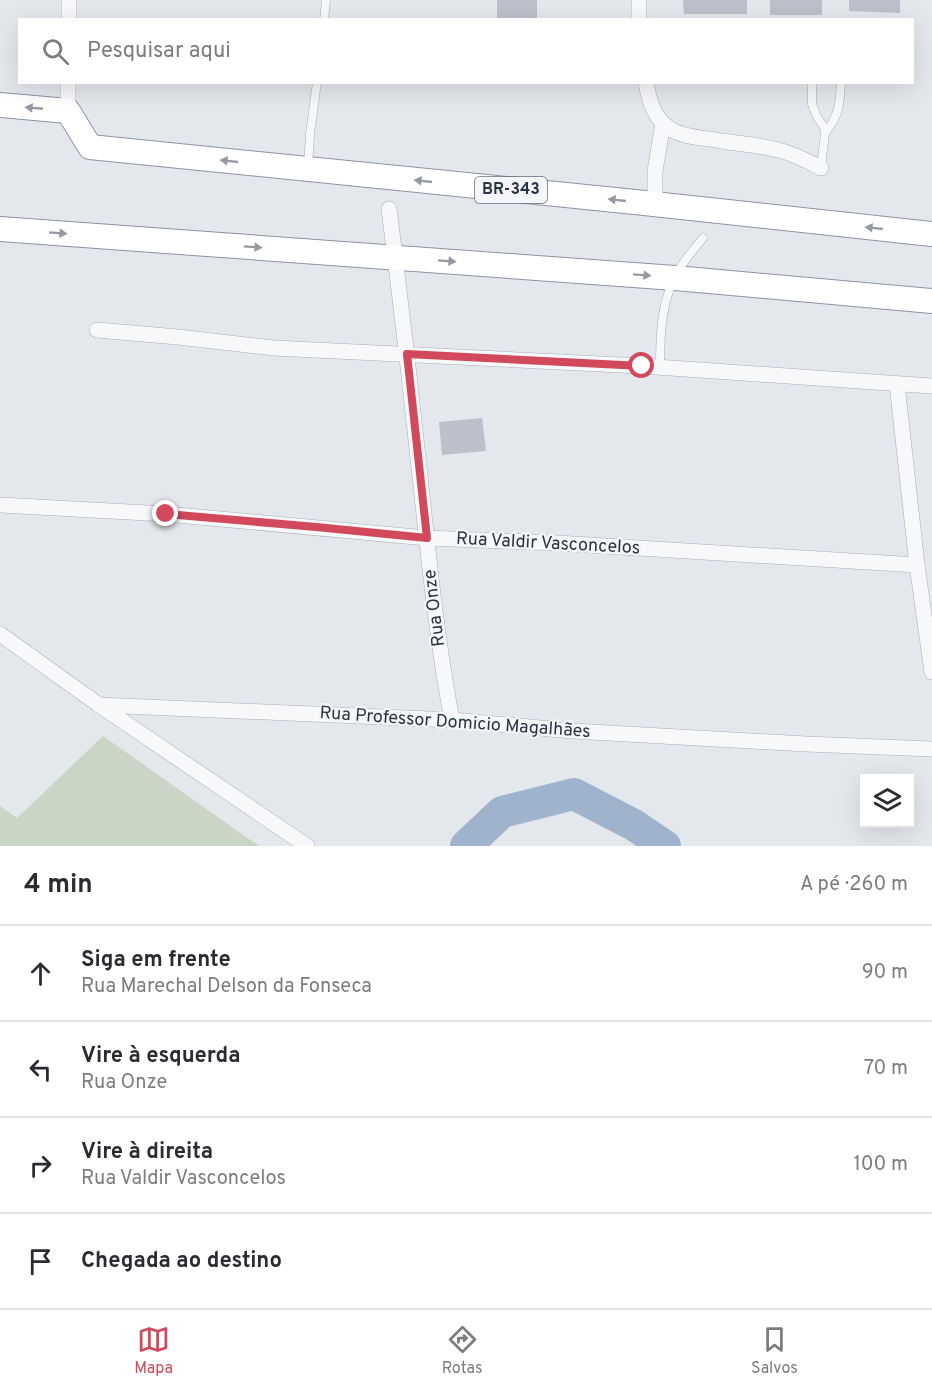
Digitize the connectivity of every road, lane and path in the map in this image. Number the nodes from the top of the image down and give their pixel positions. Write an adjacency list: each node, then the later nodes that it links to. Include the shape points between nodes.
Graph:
1 (69, 0): 4 (street)
2 (326, 0): 5 (lane)
3 (639, 0): 6 (street)
4 (69, 18)
5 (324, 18)
6 (639, 18)
7 (68, 84): 13 (street)
8 (317, 84): 17 (lane)
9 (646, 84): 14 (street, via 654,112)
10 (812, 84): 15 (lane, via 812,104)
11 (841, 84): 15 (lane, via 836,117)
12 (0, 105): 13 (highway, one-way to 12)
13 (68, 111): 17 (highway, BR-343, one-way to 13, via 90,147)
14 (663, 123): 16 (street, via 673,131 689,135 780,150); 18 (street, via 655,171)
15 (825, 133): 16 (lane)
16 (821, 168)
17 (308, 169): 18 (highway, BR-343, one-way to 17)
18 (655, 204): 21 (highway, BR-343, one-way to 18)
19 (389, 209): 23 (street, Rua Onze)
20 (0, 229): 23 (highway, one-way to 23)
21 (932, 234)
22 (703, 238): 24 (lane)
23 (395, 257): 24 (highway, one-way to 24); 27 (street, Rua Onze)
24 (675, 278): 25 (highway); 28 (lane, via 668,291 660,335)
25 (932, 301)
26 (97, 330): 27 (street, via 274,348)
27 (407, 354): 28 (street); 32 (street, Rua Onze)
28 (660, 367): 29 (street)
29 (897, 384): 30 (street); 33 (street)
30 (932, 386)
31 (0, 506): 32 (street, Rua Valdir Vasconcelos, via 166,514)
32 (427, 538): 33 (street, Rua Valdir Vasconcelos); 37 (street, Rua Onze)
33 (916, 565): 35 (street)
34 (0, 634): 36 (street)
35 (932, 672)
36 (99, 705): 37 (street, Rua Professor Domicio Magalhães); 39 (street)
37 (452, 720): 38 (street, Rua Professor Domicio Magalhães, via 573,731)
38 (932, 749)
39 (307, 846)

